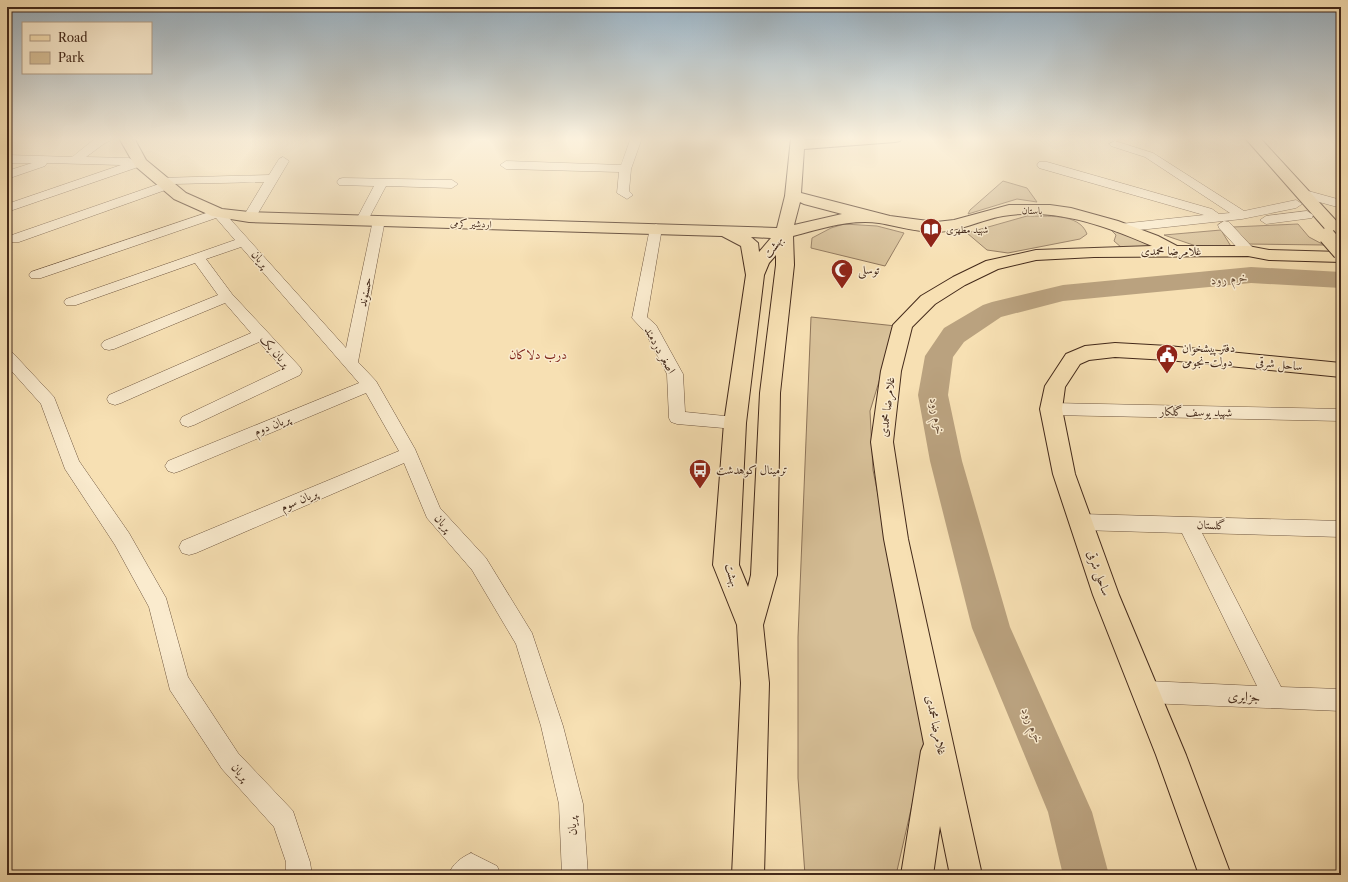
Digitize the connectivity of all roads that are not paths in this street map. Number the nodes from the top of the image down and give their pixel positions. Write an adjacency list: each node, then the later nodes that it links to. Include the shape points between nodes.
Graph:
1 (92, 179): 19 (street)
2 (159, 179): 12 (main road, اردشیر کرمی)
3 (248, 179): 12 (street)
4 (272, 179): 25 (street)
5 (624, 179): 15 (street, via 623,193)
6 (794, 179): 16 (main road)
7 (1093, 179): 29 (street, via 1208,212)
8 (1187, 179): 23 (street)
9 (1280, 179): 17 (main road)
10 (1283, 179): 17 (main road)
11 (343, 182): 13 (street)
12 (164, 183): 20 (main road, اردشیر کرمی, via 180,196); 36 (street)
13 (382, 183): 14 (street); 27 (street)
14 (452, 184)
15 (627, 195)
16 (793, 196): 26 (main road, باستان); 33 (main road)
17 (1298, 199): 18 (street); 23 (street); 24 (main road)
18 (1341, 204)
19 (7, 208)
20 (218, 213): 25 (main road, اردشیر کرمی); 37 (street, پریان); 45 (street)
21 (1341, 213): 24 (street)
22 (1081, 214): 26 (main road, باستان, via 1051,210 1010,210 948,227 916,225); 31 (main road, باستان); 41 (main road, via 1093,227 1097,239)
23 (1242, 215): 29 (street)
24 (1313, 215): 29 (street); 35 (main road)
25 (249, 217): 27 (main road, اردشیر کرمی)
26 (883, 218): 33 (main road, باستان, via 840,219)
27 (362, 220): 28 (main road, اردشیر کرمی)
28 (379, 220): 30 (main road, اردشیر کرمی); 53 (street, حسنوند)
29 (1220, 222): 31 (street); 34 (street); 40 (street)
30 (656, 228): 32 (main road, اردشیر کرمی); 63 (street, اصغر دردمند, via 639,318 651,329 674,374 677,418)
31 (1120, 228): 34 (main road, باستان)
32 (724, 230): 33 (main road, باستان); 46 (main road, via 749,243)
33 (784, 233): 46 (main road, بهشت); 58 (main road, بهشت, via 785,265)
34 (1143, 236): 39 (main road, باستان)
35 (1334, 236): 42 (main road, bridge)
36 (14, 239)
37 (244, 241): 43 (street); 53 (street, پریان)
38 (1341, 248): 40 (main road, غلامرضا محمدی, via 1262,247)
39 (1177, 251): 40 (main road, غلامرضا محمدی); 41 (main road, غلامرضا محمدی)
40 (1248, 251): 44 (main road, غلامرضا محمدی, via 1269,255)
41 (1094, 252): 74 (main road, غلامرضا محمدی, via 1036,255 992,265 928,300 903,325 891,371 882,442 896,539)
42 (1341, 252)
43 (198, 257): 47 (street, پریان یک); 48 (street)
44 (1341, 257)
45 (36, 275)
46 (754, 275): 57 (main road, بهشت)
47 (227, 297): 49 (street, پریان یک); 50 (street)
48 (72, 302)
49 (261, 336): 59 (street); 62 (street, پریان یک, via 294,372)
50 (109, 345)
51 (1168, 353): 54 (main road, ساحل شرقی); 55 (main road, via 1243,370); 60 (main road, ساحلی شرقی, via 1115,350 1085,353 1073,359 1063,371 1055,386)
52 (7, 356): 76 (street, پریان, via 48,401 71,464 122,539 159,605 178,682 230,761 284,820 298,862)
53 (350, 364): 56 (street, پریان)
54 (1341, 370)
55 (1341, 380)
56 (370, 385): 64 (street, پریان); 65 (street, پریان دوم)
57 (739, 390): 58 (main road); 63 (main road, بهشت)
58 (770, 393): 70 (main road, بهشت, via 764,575)
59 (115, 399)
60 (1051, 409): 61 (street, شهید یوسف گلکار); 66 (main road, ساحلی شرقی, via 1064,474)
61 (1341, 415)
62 (188, 421)
63 (735, 423): 70 (main road, بهشت, via 726,566)
64 (409, 454): 69 (street, پریان سوم); 79 (street, پریان, via 433,513 479,564 525,640 552,726 571,804)
65 (174, 466)
66 (1080, 522): 67 (street, گلستان); 71 (main road, ساحلی شرقی, via 1106,595)
67 (1188, 525): 68 (street, گلستان); 72 (street)
68 (1341, 529)
69 (189, 546)
70 (750, 625): 80 (main road, بهشت, via 755,684)
71 (1147, 692): 72 (street, جزایری); 82 (main road, ساحلی شرقی)
72 (1276, 698): 73 (street, جزایری)
73 (1341, 700)
74 (938, 736): 75 (main road, غلامرضا محمدی); 81 (main road)
75 (965, 874)
76 (299, 875)
77 (461, 875): 78 (street, via 471,866)
78 (488, 875)
79 (575, 875)
80 (748, 875)
81 (917, 875)
82 (1215, 875)

